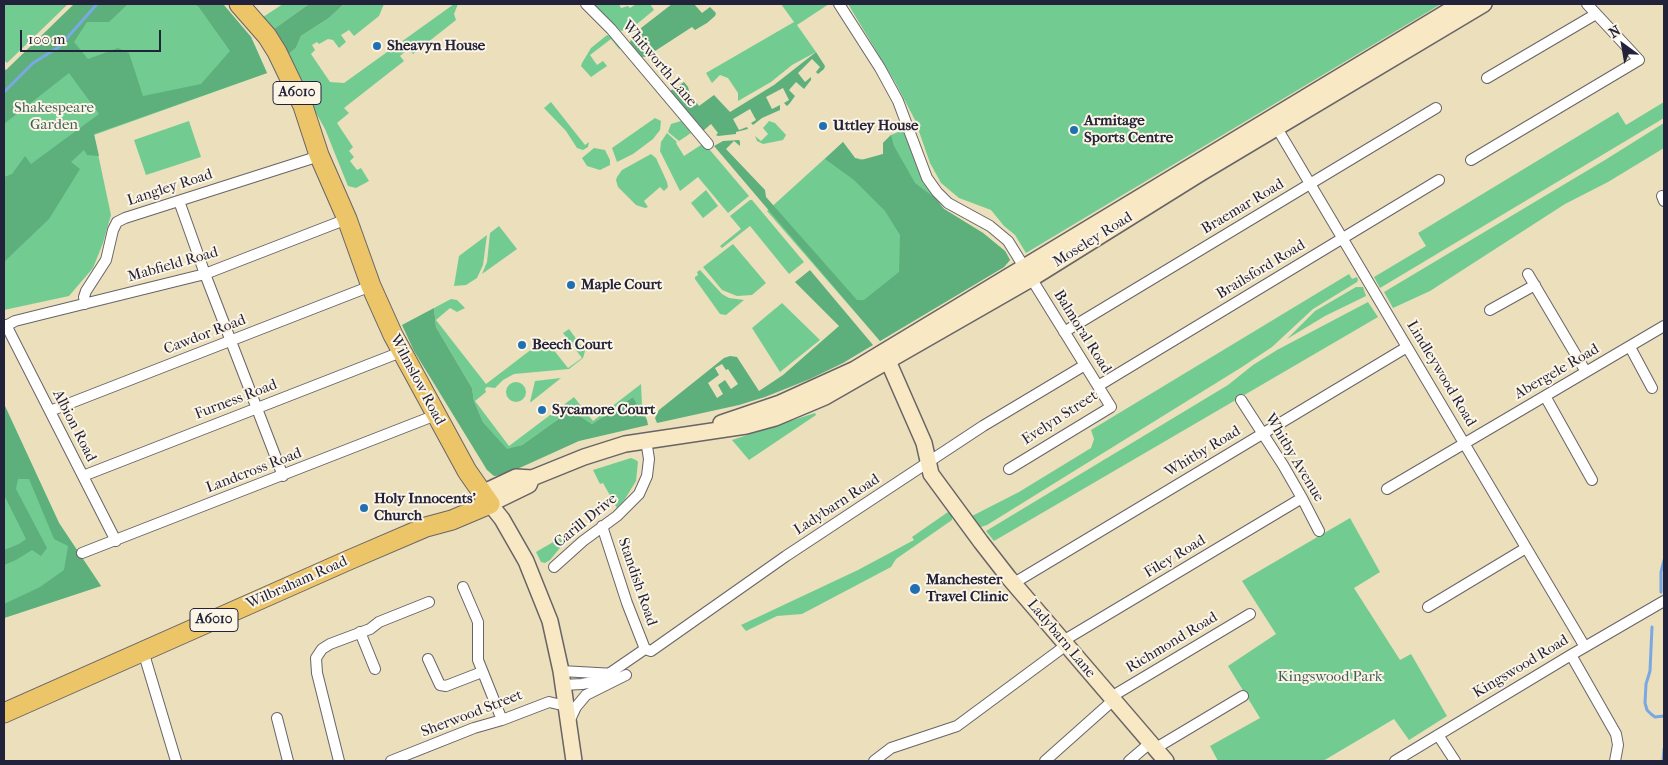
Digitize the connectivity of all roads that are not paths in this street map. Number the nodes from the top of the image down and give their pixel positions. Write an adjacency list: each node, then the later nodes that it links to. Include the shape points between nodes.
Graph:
1 (239, 4): 12 (highway, Wilmslow Road / A6010, via 277,52 303,106)
2 (586, 4): 11 (street, Whitworth Lane)
3 (839, 4): 19 (street, Balmoral Road, via 898,101 927,178 948,202 996,230 1008,241)
4 (1460, 4): 10 (main road, Moseley Road)
5 (1484, 4): 10 (main road, Moseley Road)
6 (1587, 4): 7 (street)
7 (1596, 14): 8 (street); 13 (street, via 1640,60)
8 (1487, 78)
9 (1436, 108): 15 (street, Braemar Road)
10 (1274, 122): 15 (street, Lindleywood Road); 19 (main road, Moseley Road)
11 (708, 144)
12 (319, 155): 16 (street, Langley Road); 17 (highway, Wilmslow Road / A6010)
13 (1471, 160)
14 (1439, 180): 18 (street, Brailsford Road)
15 (1311, 184): 18 (street, Lindleywood Road); 28 (street, Braemar Road)
16 (179, 201): 20 (street); 24 (street, Langley Road, via 117,222 106,260 86,291)
17 (347, 219): 20 (street, Mabfield Road); 23 (highway, Wilmslow Road / A6010)
18 (1343, 238): 30 (street, Lindleywood Road); 36 (street, Brailsford Road)
19 (1028, 273): 28 (street, Balmoral Road); 33 (main road, Moseley Road)
20 (205, 274): 24 (street, Mabfield Road); 29 (street)
21 (1528, 274): 22 (street)
22 (1535, 285): 25 (street); 35 (street)
23 (371, 286): 29 (street, Cawdor Road); 32 (highway, Wilmslow Road / A6010)
24 (85, 304): 26 (street, Mabfield Road)
25 (1490, 310)
26 (5, 326): 41 (street, Albion Road)
27 (1664, 326): 31 (street, Abergele Road)
28 (1064, 332): 34 (street, Balmoral Road)
29 (231, 342): 40 (street); 41 (street, Cawdor Road)
30 (1408, 347): 43 (street, Whitby Road); 45 (street, Lindleywood Road)
31 (1630, 347): 35 (street, Abergele Road); 37 (street)
32 (401, 352): 40 (street, Furness Road); 42 (highway, Wilmslow Road / A6010)
33 (886, 356): 44 (main road, Moseley Road, via 780,403 685,435); 46 (main road, Ladybarn Lane, via 924,444)
34 (1085, 365): 36 (street, Balmoral Road); 46 (street, Ladybarn Road)
35 (1586, 372): 38 (street, Abergele Road)
36 (1098, 386): 47 (street, Evelyn Street, via 1111,407)
37 (1652, 388)
38 (1545, 396): 45 (street, Abergele Road); 50 (street)
39 (1241, 400): 43 (street, Whitby Avenue)
40 (257, 408): 48 (street, Furness Road); 49 (street)
41 (50, 411): 48 (street, Albion Road)
42 (436, 415): 49 (street, Landcross Road); 53 (highway, Wilmslow Road / A6010)
43 (1263, 433): 52 (street, Whitby Avenue); 60 (street, Whitby Road)
44 (646, 440): 53 (main road, Moseley Road, via 584,457 532,478 529,485); 54 (street, Carill Drive, via 650,459 643,486 630,505)
45 (1465, 443): 51 (street, Abergele Road); 57 (street, Lindleywood Road)
46 (928, 463): 60 (main road, Ladybarn Lane, via 931,474); 69 (street, Ladybarn Road, via 786,556 651,651)
47 (1009, 469)
48 (83, 476): 56 (street, Albion Road)
49 (283, 476): 56 (street, Landcross Road)
50 (1592, 480)
51 (1387, 489)
52 (1302, 498): 55 (street, Whitby Avenue); 67 (street, Filey Road, via 1068,638)
53 (486, 499): 70 (highway, Wilbraham Road / A6010, via 450,510 426,527); 77 (main road, Wilmslow Road, via 502,519 536,582 550,621)
54 (602, 526): 59 (street, Carill Drive); 69 (street, Standish Road)
55 (1319, 531)
56 (116, 541): 58 (street, Landcross Road)
57 (1526, 548): 64 (street); 68 (street, Lindleywood Road)
58 (82, 553)
59 (554, 567)
60 (1014, 583): 67 (main road, Ladybarn Lane)
61 (463, 587): 74 (street, via 478,622 477,649)
62 (1664, 601): 68 (street, Kingswood Road)
63 (429, 602): 66 (street)
64 (1428, 607)
65 (1250, 614): 79 (street, Richmond Road, via 1116,694)
66 (360, 632): 73 (street); 89 (street, via 322,648 316,658)
67 (1065, 644): 79 (main road, Ladybarn Lane); 92 (street, Filey Road, via 956,726 891,748)
68 (1585, 647): 71 (street, Kingswood Road)
69 (645, 649): 75 (street, Ladybarn Road)
70 (143, 651): 81 (highway, Wilbraham Road / A6010); 87 (street)
71 (1571, 655): 85 (street, Kingswood Road); 98 (street, via 1616,734)
72 (428, 659): 74 (street, via 440,685 446,686)
73 (375, 669)
74 (482, 672): 83 (street)
75 (610, 673): 76 (street); 77 (street)
76 (626, 675): 77 (street, via 582,684); 84 (street, via 586,695)
77 (562, 678): 80 (main road, Wilmslow Road)
78 (1244, 696): 86 (street)
79 (1113, 700): 86 (main road, Ladybarn Lane); 93 (street, Richmond Road)
80 (566, 706): 83 (street, Sherwood Street, via 549,702); 84 (main road, Wilmslow Road)
81 (4, 713)
82 (277, 718): 88 (street)
83 (502, 720): 90 (street, Sherwood Street)
84 (569, 722): 91 (main road, Wilmslow Road)
85 (1438, 735): 96 (street, Kingswood Road); 97 (street)
86 (1153, 746): 94 (street); 95 (main road, Ladybarn Lane)
87 (176, 761)
88 (288, 761)
89 (339, 761)
90 (391, 761)
91 (574, 761)
92 (874, 761)
93 (1045, 761)
94 (1129, 761)
95 (1166, 761)
96 (1395, 761)
97 (1455, 761)
98 (1615, 761)

